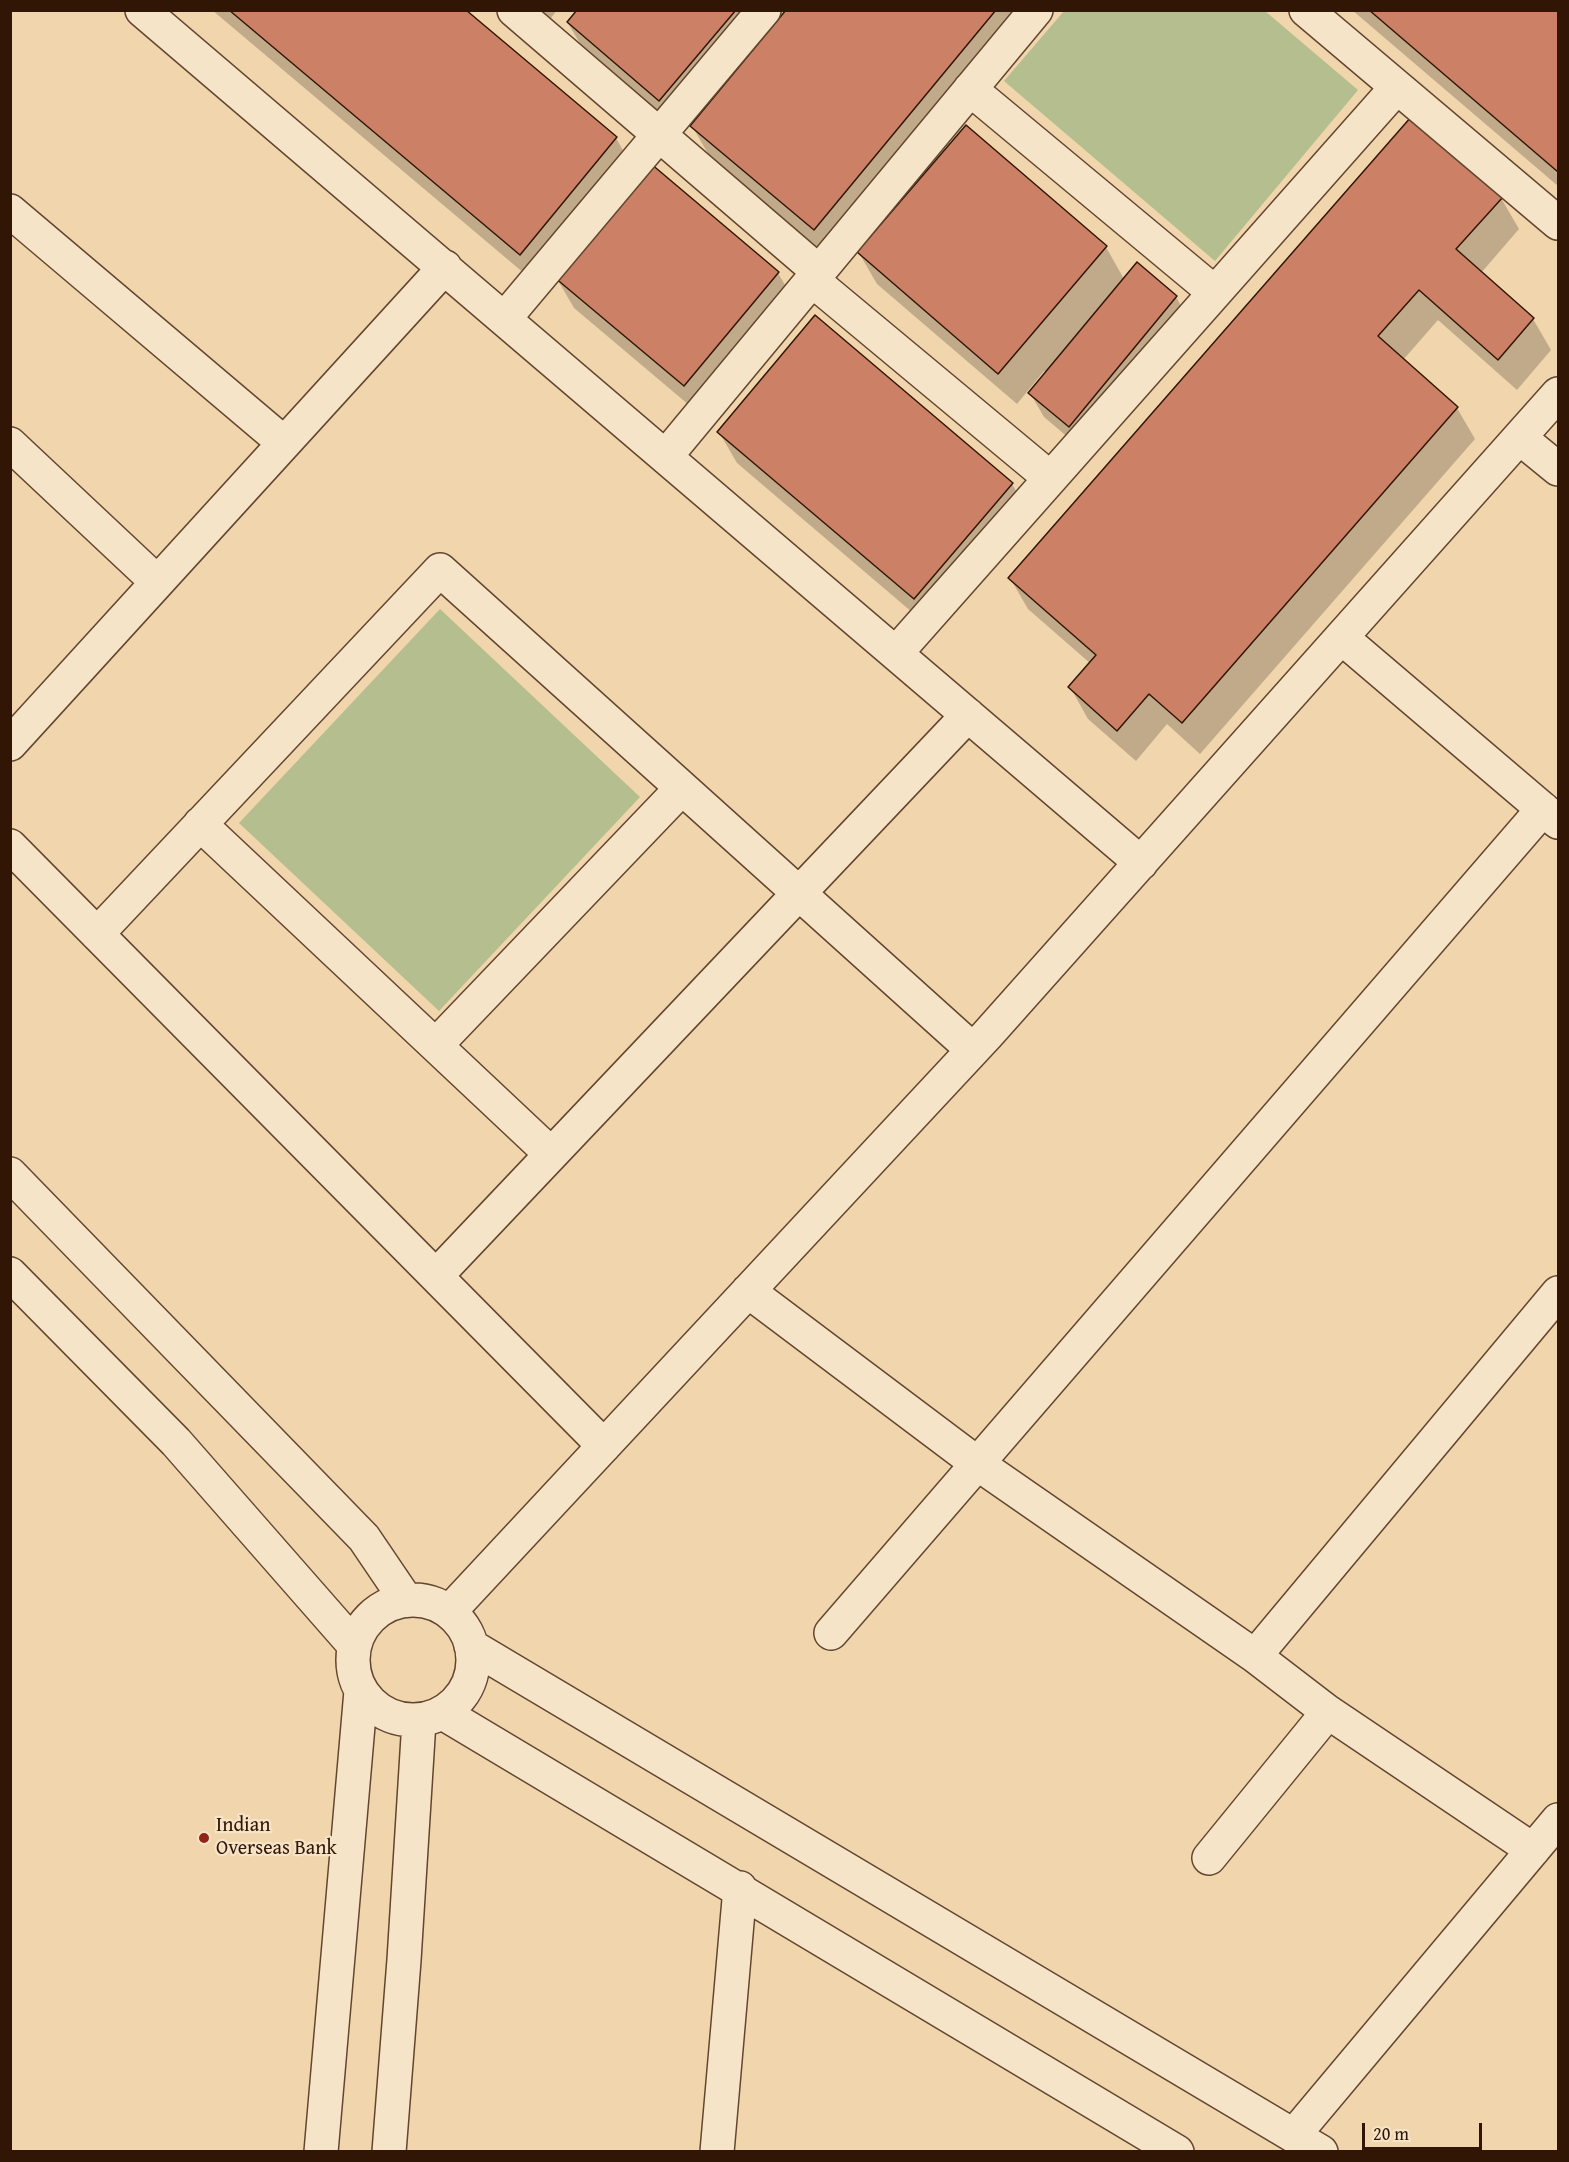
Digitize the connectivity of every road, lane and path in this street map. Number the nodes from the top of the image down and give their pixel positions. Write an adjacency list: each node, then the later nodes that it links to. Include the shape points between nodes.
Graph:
1 (142, 10): 11 (street)
2 (764, 10): 8 (street)
3 (1036, 10): 7 (street)
4 (1306, 10): 6 (street)
5 (532, 16): 8 (street)
6 (1396, 87): 10 (street); 13 (street)
7 (970, 89): 12 (street); 13 (street)
8 (659, 135): 12 (street); 14 (street)
9 (10, 211): 17 (street)
10 (1558, 223)
11 (444, 267): 14 (street); 17 (street)
12 (815, 276): 19 (street); 21 (street)
13 (1214, 292): 21 (street)
14 (505, 318): 19 (street)
15 (1558, 394): 16 (street)
16 (1520, 438): 20 (street); 23 (street)
17 (284, 443): 22 (street)
18 (10, 444): 22 (street)
19 (666, 456): 24 (street)
20 (1558, 469)
21 (1050, 478): 24 (street)
22 (157, 582): 26 (street)
23 (1342, 638): 28 (street); 31 (street)
24 (896, 653): 25 (street)
25 (968, 715): 31 (street); 32 (street)
26 (10, 744)
27 (682, 788): 29 (street, via 440,570); 32 (street); 34 (street)
28 (1551, 816): 43 (street)
29 (200, 824): 33 (street); 34 (street)
30 (10, 846): 33 (street)
31 (1141, 863): 35 (street)
32 (799, 893): 35 (street); 36 (street)
33 (97, 934): 39 (street)
34 (436, 1045): 36 (street)
35 (973, 1050): 40 (street)
36 (552, 1154): 39 (street)
37 (10, 1174): 44 (street, via 364,1539)
38 (10, 1274): 47 (street, via 176,1442)
39 (436, 1276): 42 (street)
40 (748, 1292): 42 (street); 43 (street)
41 (1558, 1293): 49 (street)
42 (604, 1446): 45 (street)
43 (978, 1464): 46 (street); 49 (street)
44 (406, 1600): 45 (street, via 428,1602); 47 (street, via 382,1608 366,1622)
45 (449, 1612): 48 (street, via 465,1630)
46 (831, 1633)
47 (354, 1645): 50 (street, via 353,1669)
48 (471, 1646): 52 (street, via 471,1676 461,1696); 57 (street)
49 (1255, 1656): 51 (street)
50 (361, 1691): 52 (street, via 375,1708 397,1719); 58 (street)
51 (1328, 1712): 54 (street); 55 (street)
52 (431, 1717): 56 (street); 59 (street)
53 (1558, 1820): 54 (street)
54 (1533, 1850): 57 (street)
55 (1209, 1858)
56 (740, 1888): 60 (street); 61 (street)
57 (1294, 2135): 62 (street)
58 (321, 2151)
59 (389, 2151)
60 (717, 2151)
61 (1178, 2151)
62 (1321, 2151)

